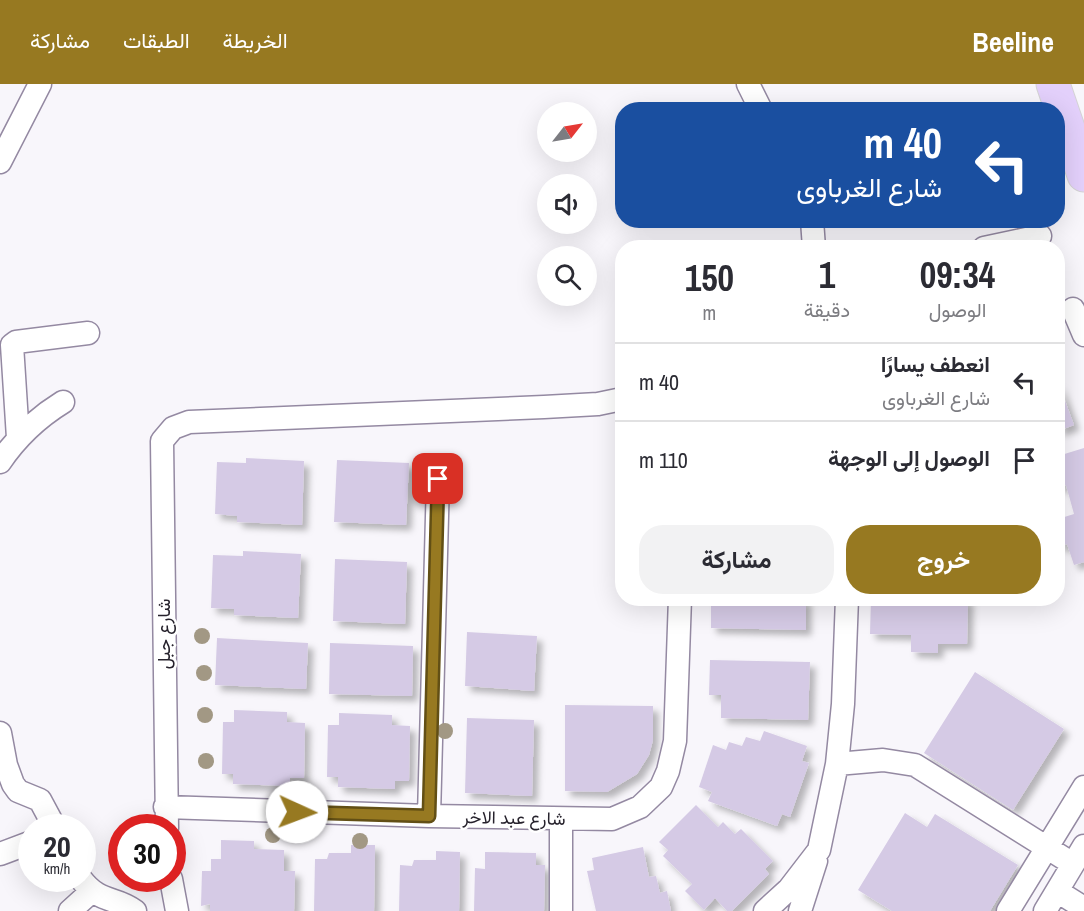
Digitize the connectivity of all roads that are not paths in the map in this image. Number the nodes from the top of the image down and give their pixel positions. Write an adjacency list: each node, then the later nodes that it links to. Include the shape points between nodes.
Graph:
1 (40, 84): 7 (street)
2 (748, 84): 4 (street)
3 (1053, 84): 5 (main road)
4 (757, 102)
5 (1059, 102)
6 (1065, 120): 8 (main road)
7 (0, 162)
8 (1084, 176)
9 (1040, 236): 10 (street)
10 (1021, 240)
11 (1073, 309): 13 (street)
12 (88, 333): 14 (street, via 16,342)
13 (1084, 335)
14 (6, 370): 15 (street)
15 (7, 399): 18 (street)
16 (615, 400): 28 (street, شارع جبل, via 189,422 173,428 162,441)
17 (63, 402): 18 (street)
18 (18, 438): 19 (street)
19 (0, 462)
20 (438, 479): 29 (street)
21 (680, 606): 31 (street, شارع عبد الاخر, via 675,741 661,787 640,807 612,819)
22 (847, 606): 24 (street)
23 (0, 734): 26 (street, via 14,784)
24 (837, 764): 33 (street, via 883,760 915,765); 34 (street)
25 (1084, 787): 33 (street)
26 (9, 792): 27 (street, via 40,800)
27 (48, 814)
28 (166, 814)
29 (429, 816): 30 (street, شارع عبد الاخر); 31 (street, شارع عبد الاخر)
30 (186, 818)
31 (561, 819): 45 (street)
32 (18, 847): 35 (street)
33 (1047, 848): 36 (street); 48 (street)
34 (819, 850): 46 (street, via 789,889); 47 (street)
35 (0, 854)
36 (1078, 855): 37 (street)
37 (1057, 891): 41 (street); 49 (street)
38 (82, 892): 42 (street)
39 (95, 892): 43 (street)
40 (173, 892): 44 (street)
41 (1084, 908)
42 (70, 911)
43 (135, 911)
44 (177, 911)
45 (561, 911)
46 (765, 911)
47 (800, 911)
48 (1008, 911)
49 (1045, 911)

